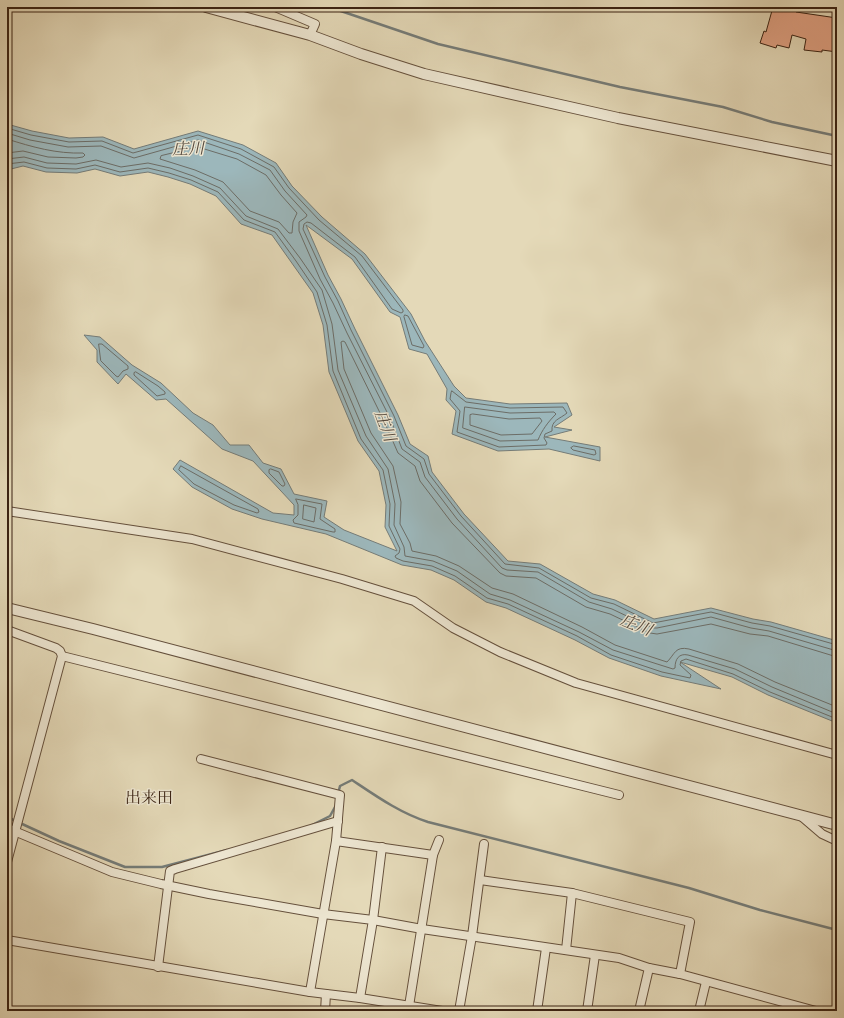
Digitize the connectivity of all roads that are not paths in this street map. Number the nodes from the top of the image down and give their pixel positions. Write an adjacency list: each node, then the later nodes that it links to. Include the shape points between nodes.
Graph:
1 (206, 7): 3 (street)
2 (275, 7): 3 (street, via 315,24)
3 (310, 35): 4 (street, via 424,74 618,118)
4 (837, 161)
5 (7, 511): 9 (street, via 192,539 342,578 414,601 453,628 494,649 576,683)
6 (7, 608): 12 (street)
7 (7, 630): 8 (street, via 56,648)
8 (62, 656): 11 (street); 16 (street)
9 (837, 755)
10 (201, 759): 13 (street, via 340,795)
11 (619, 795)
12 (801, 816): 14 (street); 19 (street, via 822,834)
13 (338, 821): 18 (street); 25 (street, via 175,869 170,872)
14 (837, 825)
15 (7, 828): 16 (street)
16 (15, 832): 23 (street); 25 (street, via 112,872)
17 (439, 840): 22 (street)
18 (336, 841): 21 (street); 27 (street)
19 (837, 841)
20 (484, 844): 24 (street)
21 (382, 848): 22 (street); 28 (street)
22 (433, 854): 29 (street)
23 (7, 862)
24 (480, 880): 26 (street); 30 (street)
25 (170, 885): 27 (street); 35 (street)
26 (572, 893): 33 (street); 37 (street, via 690,922)
27 (323, 914): 28 (street); 39 (street)
28 (373, 920): 29 (street); 41 (street)
29 (422, 929): 30 (street); 42 (street)
30 (472, 936): 32 (street); 45 (street)
31 (7, 940): 35 (street)
32 (546, 948): 33 (street); 46 (street)
33 (566, 950): 34 (street)
34 (595, 955): 36 (street, via 619,958); 47 (street)
35 (158, 967): 39 (street)
36 (649, 968): 37 (street); 48 (street)
37 (680, 974): 38 (street)
38 (706, 982): 49 (street); 50 (street)
39 (310, 992): 40 (street)
40 (326, 994): 41 (street); 43 (street)
41 (360, 998): 42 (street)
42 (409, 1006): 44 (street)
43 (325, 1011)
44 (442, 1011)
45 (459, 1011)
46 (537, 1011)
47 (587, 1011)
48 (639, 1011)
49 (699, 1011)
50 (816, 1011)

